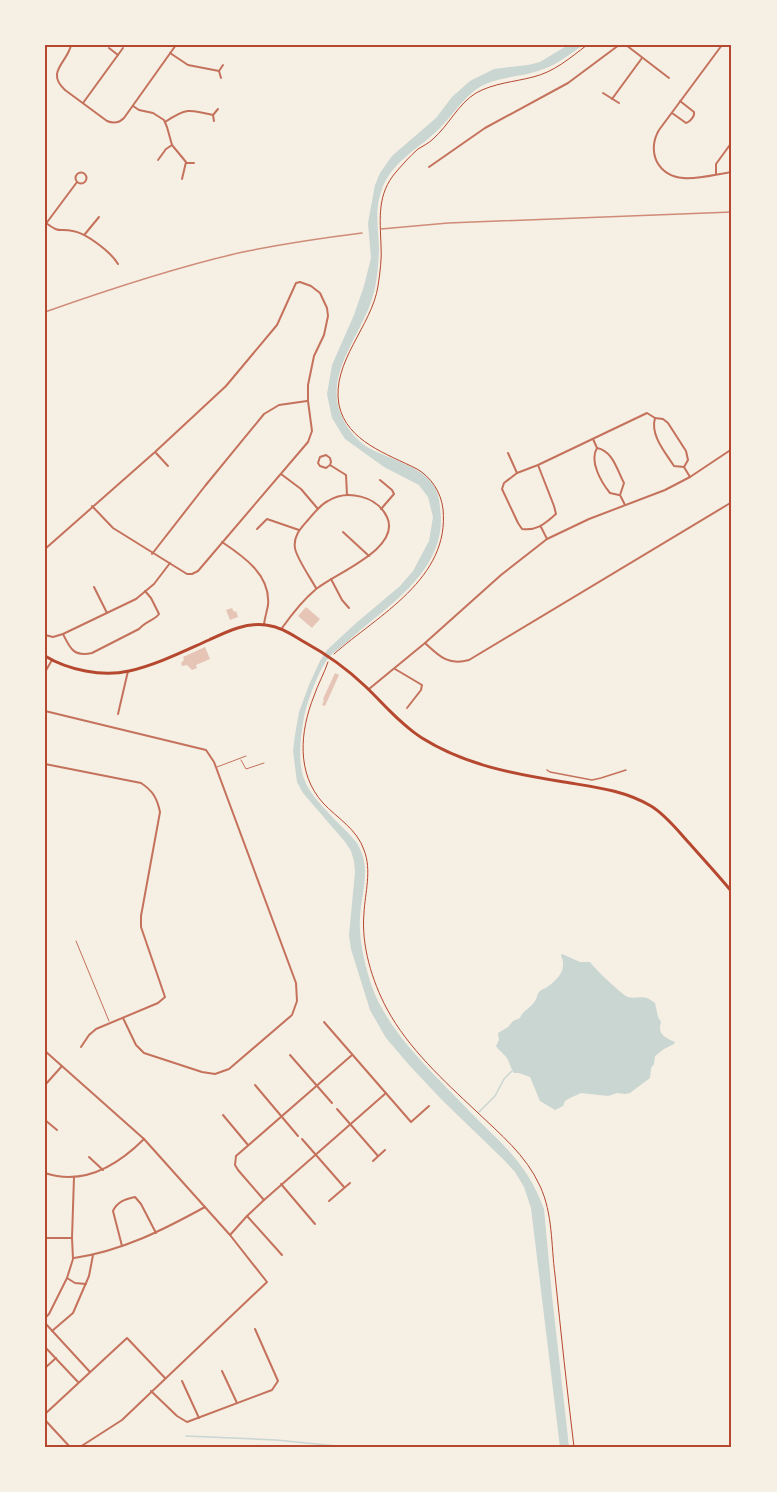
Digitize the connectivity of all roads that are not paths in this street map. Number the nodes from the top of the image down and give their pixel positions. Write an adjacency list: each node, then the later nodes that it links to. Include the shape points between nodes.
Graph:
1 (71, 45): 18 (street, via 58,68 58,80)
2 (176, 45): 8 (street)
3 (619, 45): 31 (street, via 568,83 485,128)
4 (626, 45): 10 (street)
5 (722, 45): 17 (street)
6 (109, 48): 9 (street)
7 (123, 48): 9 (street)
8 (170, 53): 12 (street, via 188,65); 20 (street)
9 (118, 56): 18 (street)
10 (642, 58): 14 (street); 16 (street)
11 (223, 65): 12 (street)
12 (219, 71): 13 (street)
13 (222, 78)
14 (669, 78)
15 (603, 93): 16 (street)
16 (612, 99): 19 (street)
17 (680, 101): 22 (street); 22 (street, via 694,116 686,123)
18 (83, 103): 20 (street, via 113,123 122,120)
19 (619, 103)
20 (133, 106): 25 (street)
21 (218, 109): 23 (street)
22 (672, 112): 33 (street, via 654,140 659,165 679,178)
23 (213, 115): 24 (street); 25 (street, via 186,111)
24 (213, 121)
25 (165, 122): 27 (street)
26 (732, 142): 33 (street, via 716,164)
27 (171, 145): 28 (street); 29 (street)
28 (158, 160)
29 (186, 163): 30 (street); 34 (street)
30 (194, 163)
31 (429, 167)
32 (732, 172): 33 (street)
33 (716, 174)
34 (182, 179)
35 (77, 182): 37 (street)
36 (99, 218): 38 (street)
37 (46, 224): 38 (street, via 59,232)
38 (85, 234): 39 (street)
39 (118, 264)
40 (308, 401): 45 (street, via 314,356 328,316 320,293 300,282 296,283 277,325 225,386); 52 (street, via 312,431 308,442); 69 (street, via 279,405 264,414)
41 (656, 418): 42 (street, via 647,413); 50 (street, via 655,433 674,466); 50 (street, via 668,423 686,451 688,460)
42 (592, 439): 43 (street); 48 (street)
43 (597, 447): 56 (street, via 609,453 624,483); 56 (street, via 594,461 604,486 610,493)
44 (732, 449): 53 (street)
45 (155, 452): 49 (street); 58 (street)
46 (508, 453): 51 (street)
47 (330, 465): 47 (street, via 320,466 320,457 330,458); 55 (street, via 346,475)
48 (538, 465): 51 (street); 62 (street, via 556,514)
49 (168, 466)
50 (684, 467): 53 (street)
51 (517, 473): 62 (street, via 502,489 522,529)
52 (281, 474): 60 (street); 67 (street)
53 (690, 477): 59 (street)
54 (380, 480): 61 (street, via 394,494)
55 (346, 495): 60 (street, via 327,501); 61 (street, via 362,497)
56 (620, 495): 59 (street)
57 (732, 502): 82 (street, via 469,660 451,662)
58 (92, 506): 68 (street); 69 (street, via 113,528)
59 (625, 506): 66 (street)
60 (318, 509): 64 (street)
61 (381, 509): 70 (street, via 389,529)
62 (541, 527): 66 (street)
63 (257, 529): 64 (street, via 267,519)
64 (299, 531): 74 (street, via 295,548)
65 (343, 532): 70 (street)
66 (547, 539): 82 (street, via 501,574)
67 (222, 542): 71 (street, via 192,574); 78 (street, via 245,557 265,582 268,604)
68 (45, 549)
69 (152, 554): 71 (street)
70 (369, 556): 72 (street)
71 (170, 563): 75 (street)
72 (331, 579): 74 (street); 76 (street)
73 (94, 587): 77 (street)
74 (316, 588): 79 (street)
75 (145, 591): 77 (street); 80 (street, via 159,614 139,630 86,655 71,650)
76 (349, 608)
77 (107, 613): 80 (street)
78 (263, 624): 79 (main road); 86 (main road, via 232,630)
79 (282, 628): 88 (main road, via 326,654)
80 (63, 634): 81 (street)
81 (45, 635)
82 (425, 643): 85 (street)
83 (45, 656): 84 (main road)
84 (52, 660): 86 (main road, via 90,671); 87 (street)
85 (395, 669): 88 (street); 89 (street, via 422,685)
86 (128, 671): 91 (street)
87 (45, 672)
88 (369, 689): 99 (main road, via 417,735 466,760 522,775 610,790 654,807)
89 (407, 708)
90 (45, 711): 96 (street, via 206,750)
91 (118, 714)
92 (246, 756): 93 (lane)
93 (240, 758): 94 (lane, via 246,769); 96 (lane)
94 (264, 763)
95 (45, 764): 101 (street, via 141,783 158,800 160,812 141,927 165,997 158,1004)
96 (216, 767): 101 (street, via 297,983 292,1015 229,1069 215,1074 144,1053)
97 (547, 770): 98 (street, via 592,780)
98 (626, 770)
99 (732, 892)
100 (76, 941): 102 (lane)
101 (123, 1018): 102 (street)
102 (110, 1022): 104 (street, via 89,1035)
103 (324, 1022): 106 (street)
104 (81, 1047)
105 (45, 1051): 108 (street)
106 (352, 1054): 111 (street); 112 (street)
107 (290, 1055): 111 (street)
108 (62, 1066): 109 (street); 122 (street)
109 (45, 1085)
110 (255, 1085): 117 (street)
111 (317, 1085): 113 (street); 117 (street)
112 (386, 1093): 114 (street, via 411,1122); 119 (street)
113 (332, 1103)
114 (429, 1106)
115 (337, 1109): 119 (street)
116 (223, 1115): 124 (street)
117 (282, 1116): 121 (street); 124 (street)
118 (45, 1120): 120 (street)
119 (351, 1125): 126 (street); 127 (street)
120 (57, 1130)
121 (298, 1136)
122 (144, 1139): 130 (street); 138 (street)
123 (302, 1139): 126 (street)
124 (248, 1145): 136 (street, via 236,1156 235,1165)
125 (385, 1150): 127 (street)
126 (316, 1155): 134 (street); 135 (street)
127 (378, 1155): 129 (street)
128 (89, 1157): 130 (street)
129 (373, 1161)
130 (103, 1170): 132 (street)
131 (45, 1173): 132 (street)
132 (74, 1178): 144 (street)
133 (350, 1183): 135 (street)
134 (281, 1184): 136 (street); 140 (street)
135 (344, 1187): 137 (street)
136 (264, 1200): 139 (street)
137 (329, 1201)
138 (205, 1207): 141 (street); 142 (street)
139 (247, 1216): 142 (street); 147 (street)
140 (315, 1224)
141 (156, 1233): 145 (street); 145 (street, via 141,1204 135,1197 127,1199 113,1211)
142 (230, 1235): 160 (street, via 267,1282)
143 (45, 1238): 144 (street)
144 (72, 1238): 148 (street)
145 (123, 1246): 146 (street)
146 (93, 1255): 148 (street); 150 (street)
147 (282, 1255)
148 (73, 1259): 149 (street)
149 (67, 1278): 150 (street); 151 (street)
150 (86, 1284): 154 (street, via 73,1313)
151 (45, 1318)
152 (45, 1323): 154 (street)
153 (255, 1329): 164 (street, via 278,1381 272,1390)
154 (52, 1331): 159 (street)
155 (45, 1347): 156 (street)
156 (56, 1358): 157 (street); 162 (street)
157 (45, 1368)
158 (222, 1371): 164 (street)
159 (90, 1372): 160 (street, via 127,1338); 162 (street)
160 (165, 1378): 163 (street)
161 (182, 1381): 166 (street)
162 (79, 1382): 165 (street)
163 (152, 1391): 166 (street, via 187,1422); 169 (street, via 122,1420)
164 (237, 1403): 166 (street)
165 (45, 1414)
166 (200, 1418)
167 (45, 1420): 168 (street)
168 (70, 1447)
169 (80, 1447)

